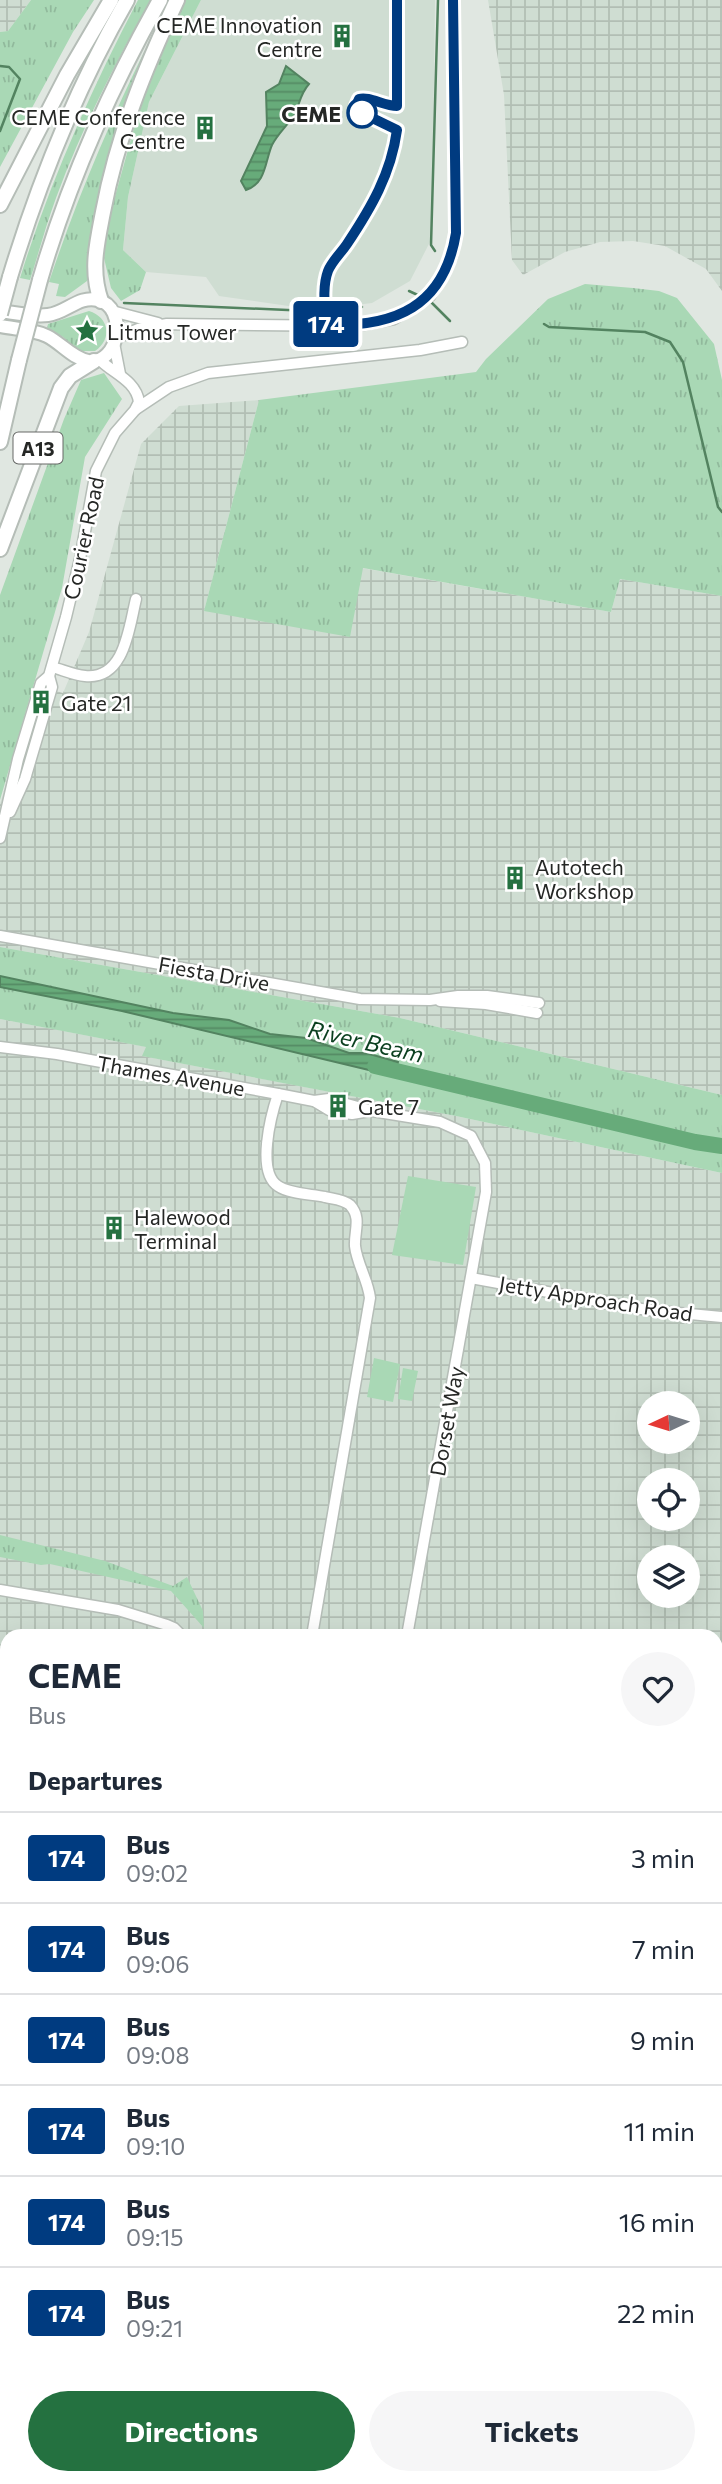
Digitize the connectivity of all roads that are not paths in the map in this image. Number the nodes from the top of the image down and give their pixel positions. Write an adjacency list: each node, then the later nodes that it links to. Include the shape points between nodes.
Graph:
1 (111, 0): 6 (highway)
2 (127, 0): 8 (highway, bridge, via 62,131)
3 (160, 0): 16 (highway, A13, bridge, via 94,132 60,219)
4 (177, 0): 7 (highway, via 135,95 114,160 95,250 96,286)
5 (453, 0): 9 (street, via 456,233 452,256 430,296 394,318 357,326)
6 (0, 205)
7 (107, 306): 8 (main road, via 82,300 50,315); 9 (street, via 134,318); 11 (main road, via 116,321)
8 (0, 313)
9 (167, 324): 11 (street, via 138,329)
10 (0, 326): 13 (main road, via 43,334 76,356)
11 (116, 340): 13 (main road, via 106,355); 14 (street)
12 (462, 342): 15 (street, Courier Road, via 208,373 169,387)
13 (96, 360): 14 (street); 17 (highway, A13, via 70,376 61,388)
14 (120, 374): 15 (street, via 138,394)
15 (135, 410): 19 (street, Courier Road, via 115,433 96,471 80,559)
16 (0, 442)
17 (0, 549)
18 (136, 599): 19 (street, via 125,646 109,669 88,676)
19 (51, 671): 20 (street, Courier Road, via 37,696)
20 (0, 838)
21 (0, 936): 22 (street, Fiesta Drive, via 360,999 487,996)
22 (538, 1008)
23 (0, 1041): 25 (street, Thames Avenue)
24 (0, 1047): 25 (street, Thames Avenue)
25 (29, 1049): 26 (street, Thames Avenue)
26 (278, 1094): 27 (street, Thames Avenue, via 339,1112 372,1111 440,1122 471,1136 485,1163); 32 (street, via 265,1159 267,1171 285,1190 342,1200 350,1206 358,1226 356,1250 370,1298)
27 (484, 1205): 28 (street, Dorset Way)
28 (471, 1278): 29 (street, Jetty Approach Road, via 647,1310); 33 (street, Dorset Way)
29 (722, 1317)
30 (0, 1590): 31 (street, via 118,1610)
31 (175, 1629)
32 (313, 1629)
33 (408, 1629)

